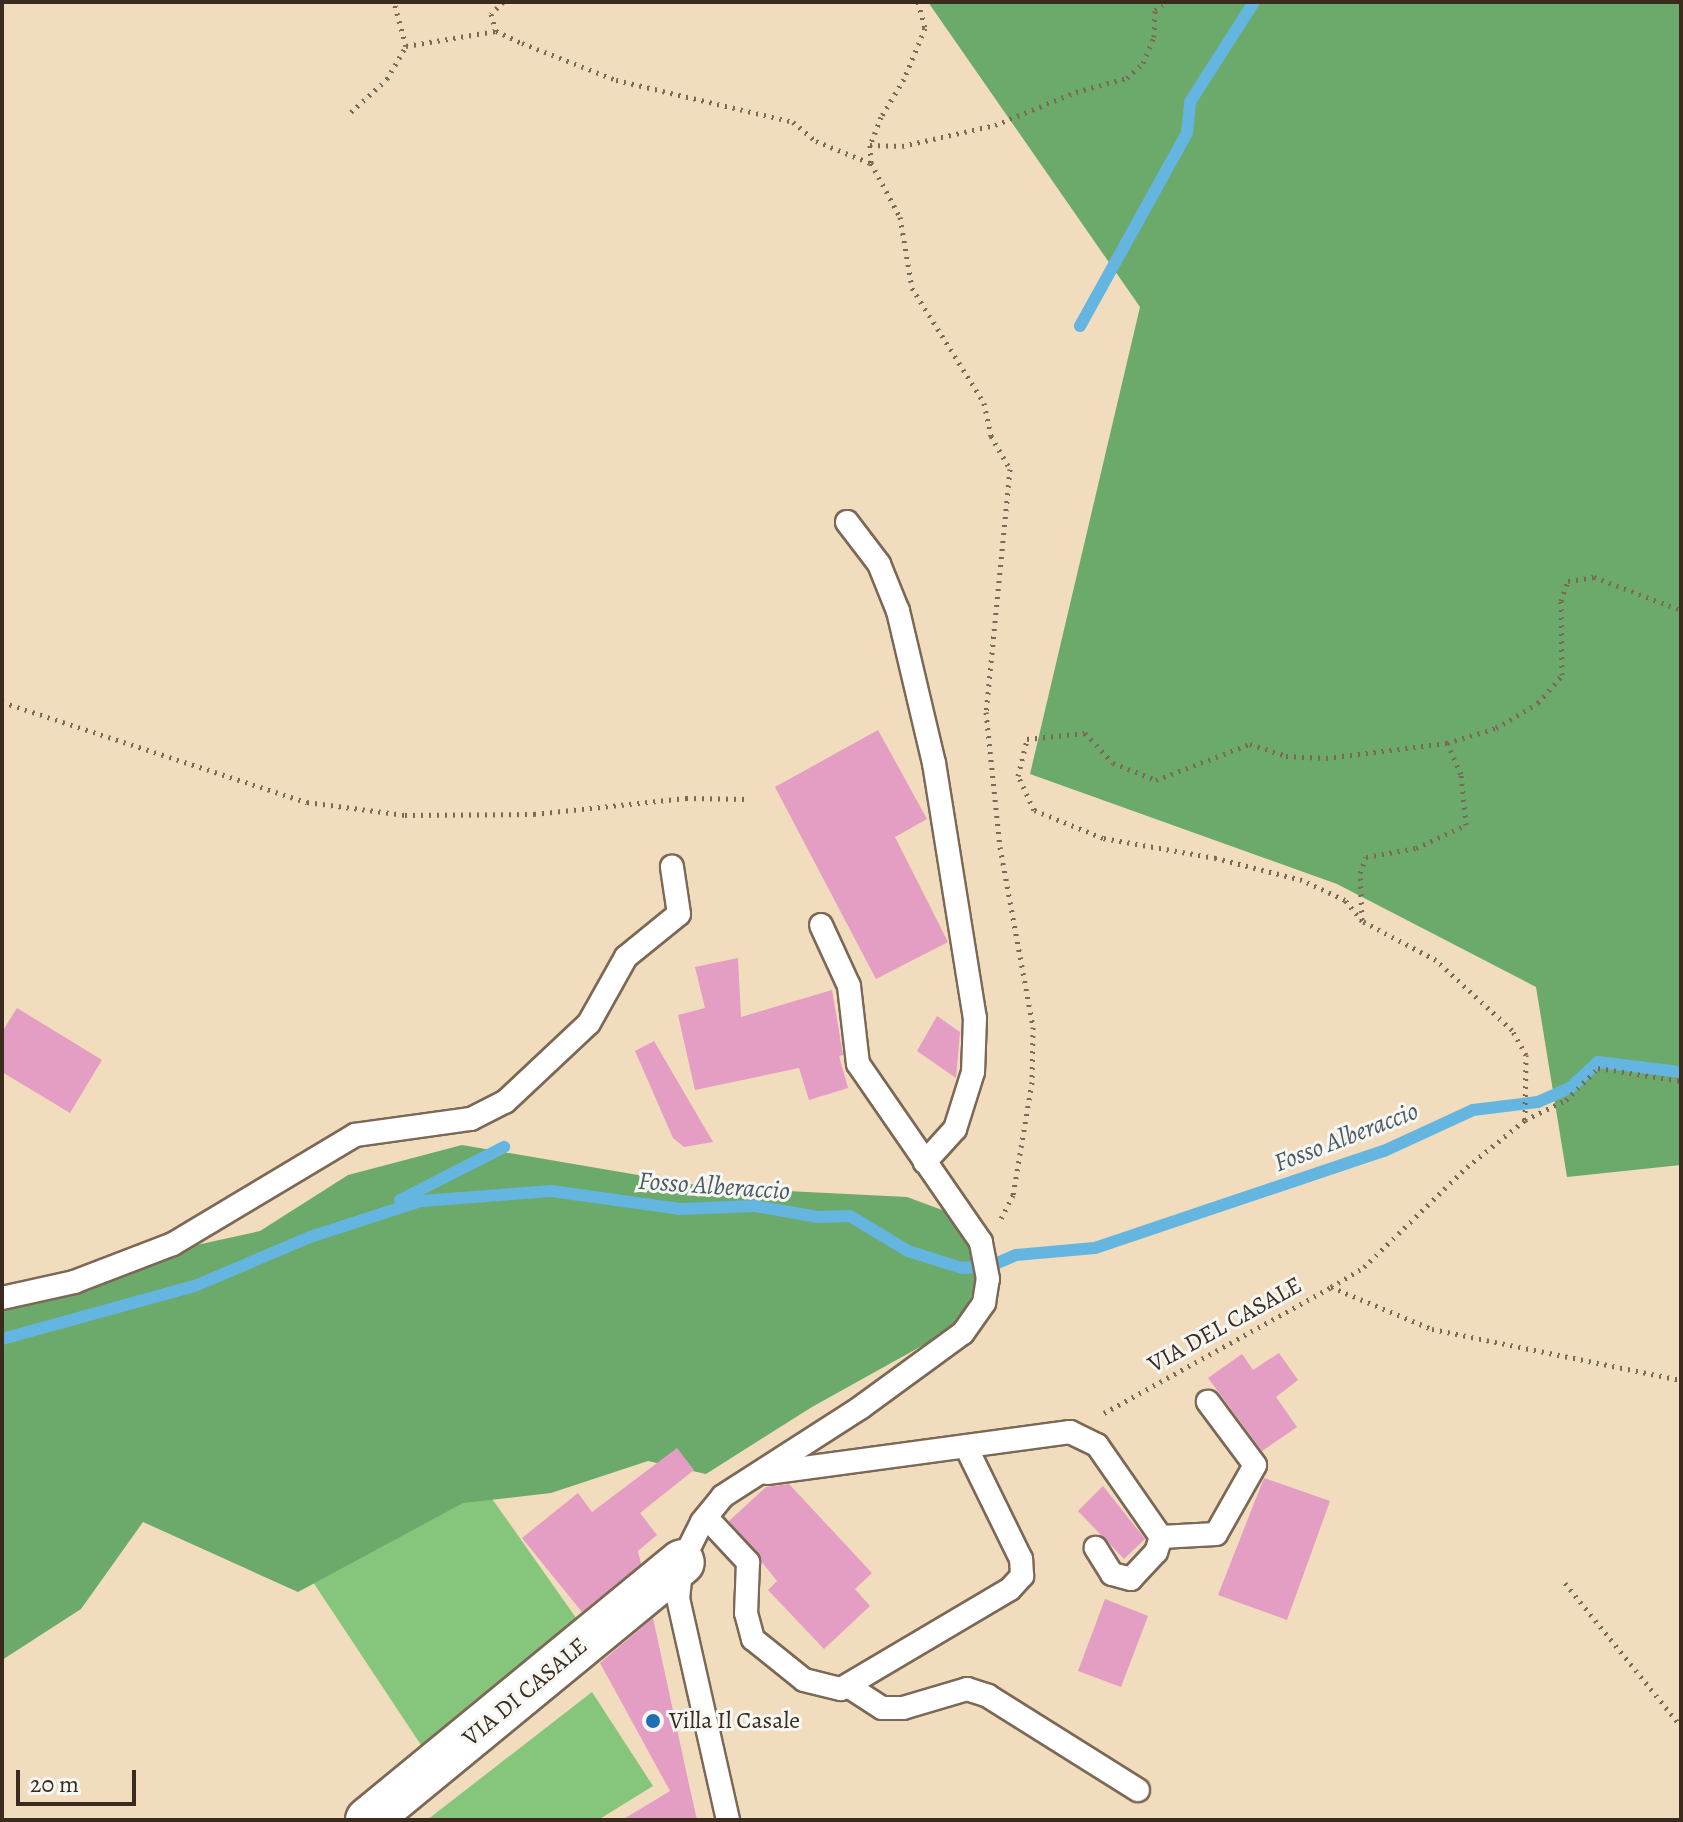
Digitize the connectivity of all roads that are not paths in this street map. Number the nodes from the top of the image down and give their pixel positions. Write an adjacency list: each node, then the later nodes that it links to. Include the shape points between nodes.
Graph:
1 (847, 522): 4 (lane, via 879,564 898,611 934,763 975,1018 973,1072 955,1129)
2 (672, 867): 5 (lane, via 679,914 626,957 589,1023 505,1102 471,1119 355,1135 173,1244 74,1282)
3 (821, 925): 4 (lane, via 849,986 858,1064)
4 (925, 1162): 8 (lane, via 982,1247 988,1279 984,1303 963,1333)
5 (2, 1298)
6 (1208, 1402): 10 (lane, via 1255,1465 1216,1534)
7 (967, 1449): 8 (lane); 10 (lane, via 1070,1432 1097,1445); 13 (lane, via 1021,1559 1022,1576 1010,1589)
8 (762, 1473): 9 (lane, via 723,1496)
9 (706, 1517): 12 (lane); 13 (lane, via 748,1562 746,1613 753,1639 804,1680)
10 (1161, 1537): 11 (lane, via 1156,1552 1131,1579 1112,1574)
11 (1096, 1548)
12 (682, 1562): 15 (street, VIA DI CASALE); 16 (lane, via 678,1599)
13 (848, 1686): 14 (lane, via 882,1708 903,1708 967,1689 988,1696)
14 (1138, 1790)
15 (368, 1820)
16 (728, 1820)

